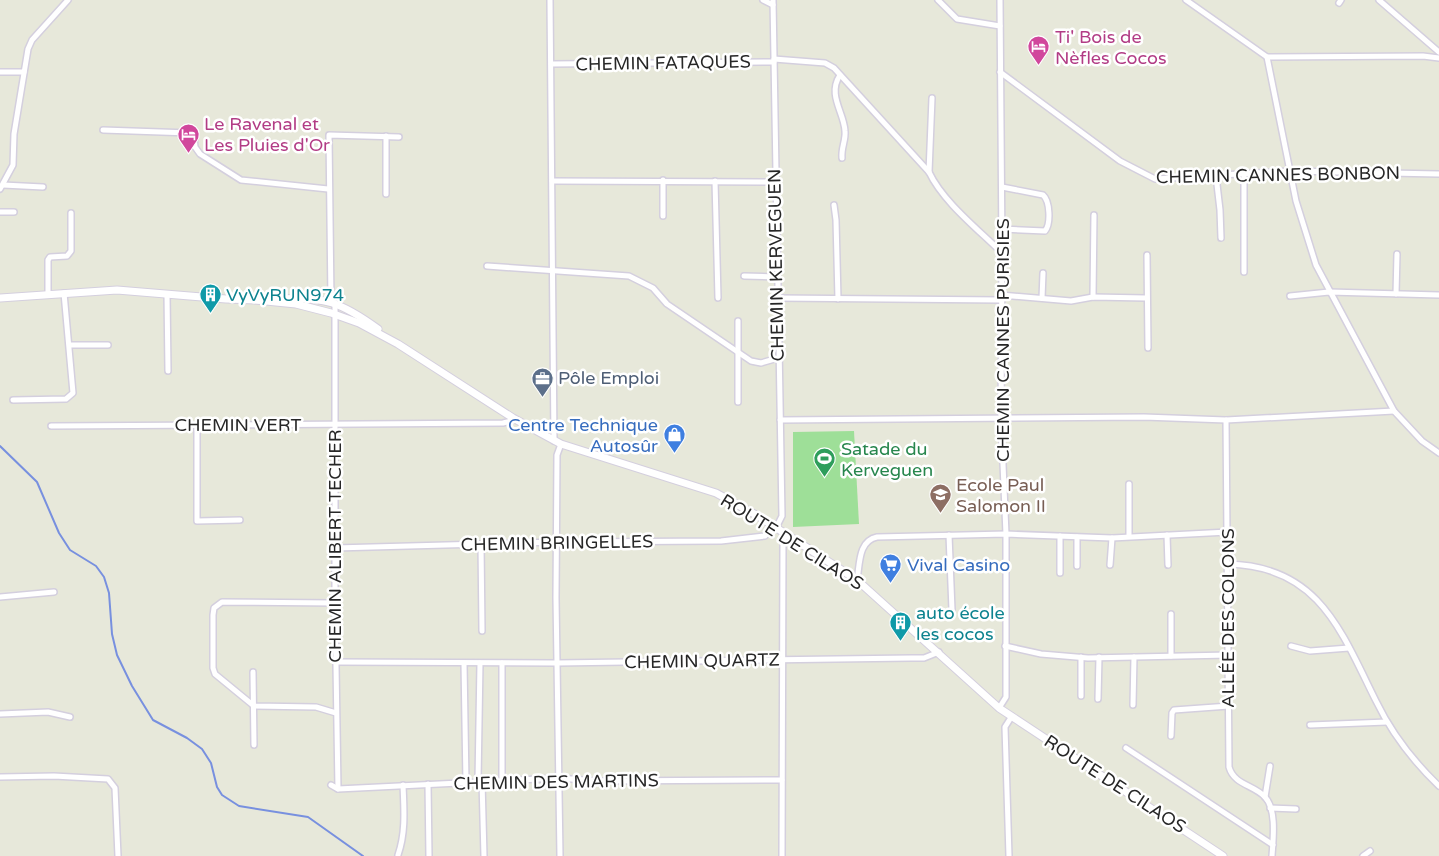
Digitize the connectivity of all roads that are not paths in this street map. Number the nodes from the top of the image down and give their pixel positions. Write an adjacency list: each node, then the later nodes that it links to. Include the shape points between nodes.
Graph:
1 (68, 0): 16 (street, via 32,40)
2 (550, 0): 14 (street)
3 (763, 0): 8 (street)
4 (938, 0): 9 (street, via 957,19)
5 (1000, 0): 9 (street, CHEMIN CANNES PURISIES)
6 (1186, 0): 11 (street)
7 (1379, 0): 10 (street)
8 (773, 2): 13 (street, CHEMIN KERVEGUEN)
9 (1000, 26): 17 (street, CHEMIN CANNES PURISIES)
10 (1439, 52)
11 (1267, 57): 12 (street); 24 (street)
12 (1439, 58)
13 (774, 60): 14 (street, CHEMIN FATAQUES); 18 (street, CHEMIN FATAQUES, via 825,63); 34 (street, CHEMIN KERVEGUEN)
14 (551, 64): 32 (street)
15 (0, 72): 16 (street)
16 (24, 72): 30 (street, via 13,140 14,160)
17 (1000, 72): 28 (street, CHEMIN CANNES BONBON, via 1120,161 1145,175 1165,180); 37 (street, CHEMIN CANNES PURISIES)
18 (840, 75): 23 (street, via 836,82 836,105 846,132); 25 (street, CHEMIN FATAQUES)
19 (932, 98): 25 (street)
20 (103, 130): 38 (street, via 190,133 200,154 242,180)
21 (386, 136): 22 (street); 38 (street, CHEMIN ALIBERT TECHER, via 329,135); 39 (street)
22 (399, 137)
23 (842, 158)
24 (1289, 171): 26 (street, CHEMIN CANNES BONBON); 27 (street, CHEMIN CANNES BONBON); 57 (street, via 1304,234)
25 (929, 172): 48 (street, CHEMIN FATAQUES, via 932,180 961,213)
26 (1244, 174): 28 (street, CHEMIN CANNES BONBON); 53 (street)
27 (1439, 174)
28 (1216, 176): 47 (street)
29 (0, 178): 30 (street)
30 (7, 179): 35 (street)
31 (663, 180): 32 (street); 33 (street); 45 (street)
32 (552, 181): 52 (street)
33 (715, 181): 34 (street); 66 (street)
34 (775, 182): 56 (street, CHEMIN KERVEGUEN)
35 (1, 187): 36 (street)
36 (43, 187)
37 (1002, 187): 46 (street, CHEMIN CANNES PURISIES); 46 (street, via 1043,195 1048,203 1048,227 1045,231)
38 (328, 189): 73 (street, CHEMIN ALIBERT TECHER)
39 (386, 194)
40 (834, 205): 71 (street)
41 (0, 212): 42 (street)
42 (14, 212)
43 (72, 213): 59 (street, via 70,251 66,256 48,260)
44 (1094, 215): 64 (street)
45 (663, 216)
46 (1002, 229): 48 (street, CHEMIN CANNES PURISIES)
47 (1221, 238)
48 (1002, 253): 68 (street, CHEMIN CANNES PURISIES)
49 (1397, 254): 61 (street)
50 (1147, 255): 70 (street)
51 (487, 266): 52 (street)
52 (553, 269): 80 (street, via 642,280 667,304); 93 (street)
53 (1244, 272)
54 (1043, 273): 69 (street)
55 (744, 276): 56 (street)
56 (776, 277): 67 (street, CHEMIN KERVEGUEN)
57 (1329, 292): 61 (street); 63 (street); 85 (street)
58 (64, 293): 59 (main road, ROUTE DE CILAOS); 60 (main road, ROUTE DE CILAOS, via 117,290); 77 (street)
59 (48, 294): 65 (main road, ROUTE DE CILAOS)
60 (167, 294): 72 (main road, ROUTE DE CILAOS); 82 (street)
61 (1396, 294): 62 (street)
62 (1439, 295)
63 (1290, 296)
64 (1093, 297): 69 (street, via 1071,301); 70 (street)
65 (0, 298)
66 (718, 298)
67 (777, 298): 71 (street); 81 (street, CHEMIN KERVEGUEN)
68 (1001, 298): 69 (street); 71 (street); 86 (street, CHEMIN CANNES PURISIES)
69 (1042, 298)
70 (1146, 298): 79 (street)
71 (838, 299)
72 (288, 301): 73 (main road, ROUTE DE CILAOS); 74 (main road, ROUTE DE CILAOS)
73 (333, 302): 74 (street, CHEMIN ALIBERT TECHER); 76 (main road, ROUTE DE CILAOS, via 361,317)
74 (334, 313): 76 (main road, ROUTE DE CILAOS); 90 (street, CHEMIN ALIBERT TECHER)
75 (738, 321): 80 (street)
76 (398, 344): 87 (main road, ROUTE DE CILAOS)
77 (70, 345): 78 (street); 83 (street, via 71,397)
78 (108, 345)
79 (1148, 348)
80 (737, 351): 81 (street, via 758,363); 84 (street)
81 (778, 358): 88 (street, CHEMIN KERVEGUEN)
82 (168, 371)
83 (13, 400)
84 (738, 402)
85 (1394, 411): 89 (street); 94 (street)
86 (1001, 417): 88 (street); 89 (street); 100 (street, CHEMIN CANNES PURISIES)
87 (513, 418): 90 (street, CHEMIN VERT, via 503,422); 93 (main road, ROUTE DE CILAOS)
88 (780, 420): 97 (street, CHEMIN KERVEGUEN, via 782,516)
89 (1226, 420): 98 (street, ALLÉE DES COLONS)
90 (334, 424): 91 (street, CHEMIN VERT); 109 (street, CHEMIN ALIBERT TECHER)
91 (197, 425): 92 (street, CHEMIN VERT); 96 (street, via 197,521)
92 (52, 426)
93 (558, 442): 97 (main road, ROUTE DE CILAOS, via 716,493); 107 (street)
94 (1439, 454)
95 (1130, 484): 104 (street)
96 (240, 520)
97 (774, 527): 99 (main road, ROUTE DE CILAOS); 107 (street, CHEMIN BRINGELLES, via 765,536 721,540)
98 (1228, 532): 102 (street); 110 (street, ALLÉE DES COLONS)
99 (786, 534): 115 (main road, ROUTE DE CILAOS); 131 (street, via 783,541)
100 (1006, 534): 101 (street); 103 (street); 122 (street, CHEMIN CANNES PURISIES)
101 (949, 535): 115 (street, via 869,539 863,545); 119 (street)
102 (1167, 535): 104 (street); 112 (street)
103 (1060, 536): 105 (street); 114 (street)
104 (1129, 536): 106 (street)
105 (1077, 537): 106 (street); 113 (street)
106 (1112, 538): 111 (street)
107 (558, 542): 108 (street, CHEMIN BRINGELLES); 136 (street)
108 (481, 544): 109 (street, CHEMIN BRINGELLES); 121 (street)
109 (335, 548): 118 (street, CHEMIN ALIBERT TECHER)
110 (1228, 564): 124 (street, via 1283,575 1303,585 1323,605); 126 (street, ALLÉE DES COLONS)
111 (1110, 565)
112 (1168, 565)
113 (1077, 566)
114 (1060, 573)
115 (857, 580): 125 (main road, ROUTE DE CILAOS)
116 (54, 592): 117 (street)
117 (0, 597)
118 (335, 603): 132 (street, CHEMIN ALIBERT TECHER); 141 (street, via 222,602 214,608 213,668 223,682)
119 (952, 610)
120 (1171, 614): 127 (street)
121 (482, 631)
122 (1005, 646): 128 (street, via 1041,654); 143 (street, CHEMIN CANNES PURISIES, via 1006,697)
123 (1291, 646): 124 (street, via 1310,651)
124 (1349, 648): 148 (street)
125 (939, 652): 131 (street, CHEMIN QUARTZ, via 924,658); 143 (main road, ROUTE DE CILAOS)
126 (1229, 655): 127 (street); 142 (street, ALLÉE DES COLONS)
127 (1171, 656): 130 (street)
128 (1081, 657): 129 (street); 138 (street)
129 (1099, 657): 130 (street); 139 (street)
130 (1134, 657): 140 (street)
131 (782, 659): 136 (street, CHEMIN QUARTZ); 157 (street)
132 (336, 662): 133 (street, CHEMIN QUARTZ); 144 (street, CHEMIN ALIBERT TECHER)
133 (464, 663): 134 (street, CHEMIN QUARTZ); 159 (street)
134 (480, 663): 135 (street, CHEMIN QUARTZ); 158 (street)
135 (502, 663): 136 (street, CHEMIN QUARTZ); 156 (street)
136 (557, 663): 155 (street)
137 (253, 672): 141 (street)
138 (1081, 696)
139 (1098, 699)
140 (1133, 705)
141 (254, 706): 144 (street, via 316,707); 151 (street)
142 (1229, 706): 150 (street, via 1176,709 1172,713); 165 (street, ALLÉE DES COLONS, via 1230,771)
143 (999, 708): 146 (main road, ROUTE DE CILAOS)
144 (336, 713): 164 (street, CHEMIN ALIBERT TECHER)
145 (0, 714): 147 (street, via 48,712)
146 (1012, 716): 176 (street, via 1005,727); 177 (main road, ROUTE DE CILAOS)
147 (70, 717)
148 (1387, 722): 149 (street); 163 (street, via 1426,774)
149 (1310, 726)
150 (1171, 736)
151 (254, 745)
152 (1126, 748): 168 (street)
153 (1270, 766): 165 (street)
154 (0, 777): 171 (street, via 108,779 115,788)
155 (559, 778): 156 (street, CHEMIN DES MARTINS); 157 (street, CHEMIN DES MARTINS, via 596,781); 174 (street)
156 (502, 780): 158 (street, CHEMIN DES MARTINS)
157 (782, 780): 175 (street)
158 (480, 781): 159 (street, CHEMIN DES MARTINS); 173 (street)
159 (466, 782): 160 (street, CHEMIN DES MARTINS)
160 (428, 784): 161 (street, CHEMIN DES MARTINS); 172 (street)
161 (403, 785): 164 (street, CHEMIN DES MARTINS); 170 (street, via 403,841)
162 (331, 786): 164 (street, CHEMIN DES MARTINS)
163 (1439, 786)
164 (338, 789)
165 (1265, 797): 166 (street)
166 (1270, 808): 167 (street); 168 (street)
167 (1296, 810)
168 (1273, 845): 178 (street)
169 (1370, 851): 179 (street)
170 (398, 855)
171 (118, 856)
172 (429, 856)
173 (484, 856)
174 (560, 856)
175 (782, 856)
176 (1009, 856)
177 (1223, 856)
178 (1272, 856)
179 (1363, 856)

